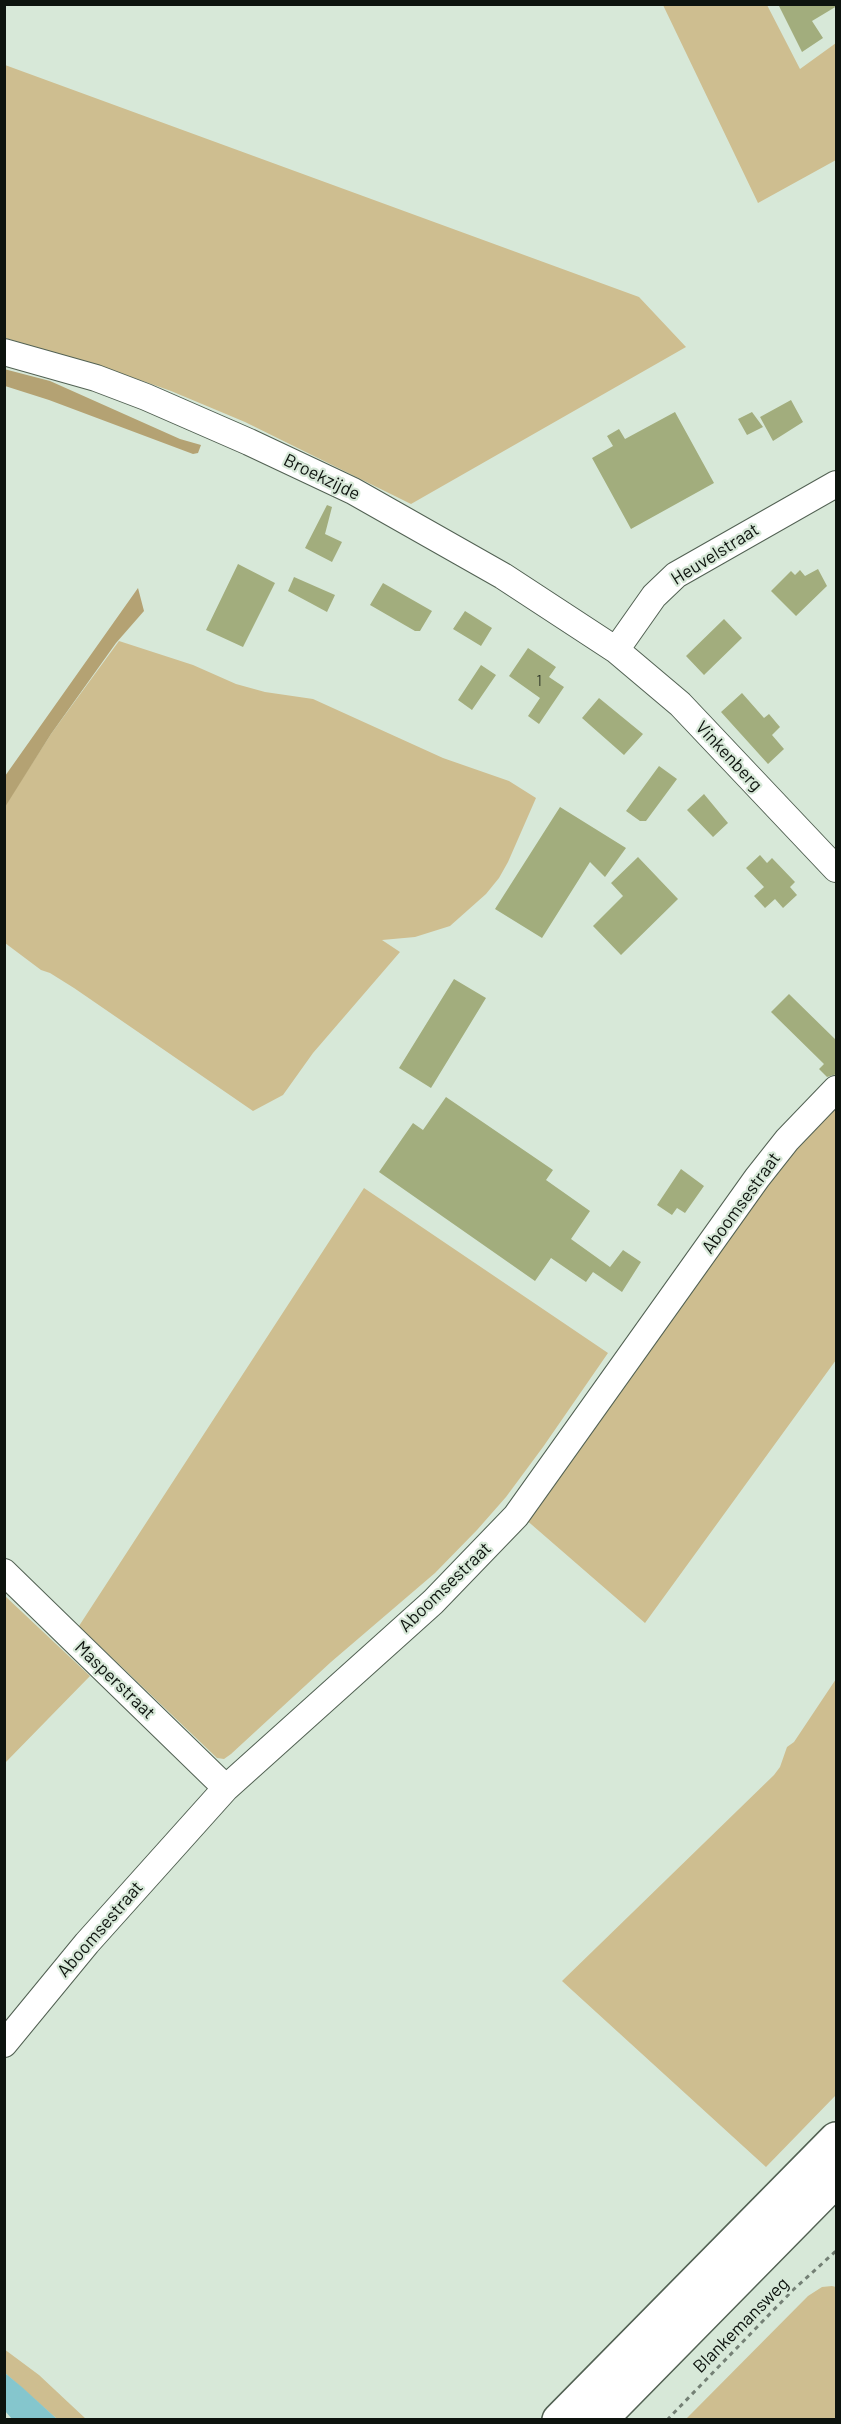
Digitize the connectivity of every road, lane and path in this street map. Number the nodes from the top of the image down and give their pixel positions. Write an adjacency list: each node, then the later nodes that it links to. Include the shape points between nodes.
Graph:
1 (4, 352): 3 (street, Broekzijde, via 96,378 146,397 353,491 503,576)
2 (837, 484): 3 (street, Heuvelstraat, via 676,575 654,596)
3 (615, 650): 4 (street, Vinkenberg, via 680,704)
4 (837, 869)
5 (837, 1089): 7 (street, Aboomsestraat, via 787,1140 757,1178 516,1516 433,1602)
6 (4, 1572): 7 (street, Masperstraat)
7 (226, 1788): 8 (street, Aboomsestraat, via 87,1943)
8 (4, 2044)
9 (837, 2139): 12 (highway)
10 (837, 2180): 13 (highway)
11 (837, 2251): 14 (path, Blankemansweg, via 793,2290)
12 (559, 2420)
13 (600, 2420)
14 (667, 2420)

